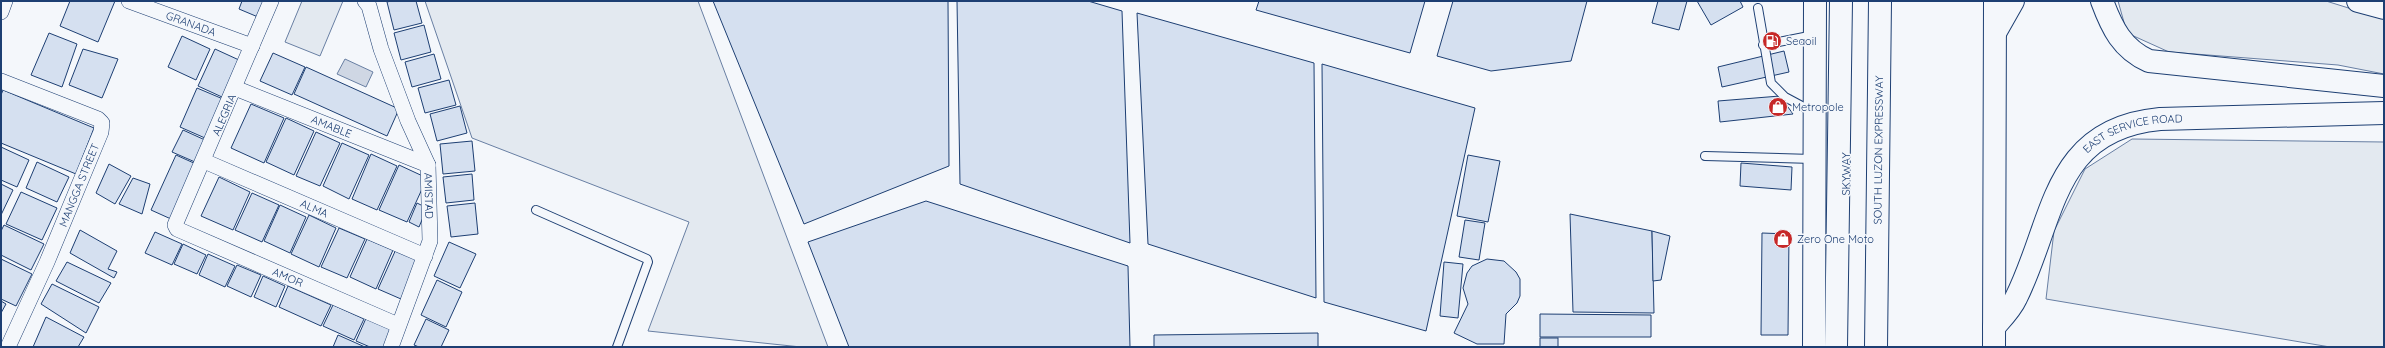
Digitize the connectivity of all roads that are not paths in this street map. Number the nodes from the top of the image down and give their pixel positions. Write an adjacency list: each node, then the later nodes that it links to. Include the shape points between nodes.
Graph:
1 (5, 1): 17 (street)
2 (129, 1): 14 (street, GRANADA)
3 (271, 1): 21 (street, ALEGRIA)
4 (365, 1): 30 (street, AMISTAD, via 369,6 408,121)
5 (1815, 1): 18 (main road)
6 (1841, 1): 40 (main road)
7 (1847, 1): 41 (main road, SKYWAY)
8 (1875, 1): 42 (main road)
9 (1880, 1): 42 (main road, SOUTH LUZON EXPRESSWAY)
10 (1995, 1): 19 (main road, EAST SERVICE ROAD)
11 (2013, 1): 19 (main road, via 2000,20)
12 (2102, 1): 23 (main road, via 2112,27 2123,44 2139,57 2149,61)
13 (2358, 1): 16 (main road)
14 (159, 6): 21 (street, GRANADA)
15 (1758, 8): 20 (lane)
16 (2384, 8)
17 (1, 12)
18 (1815, 35): 20 (lane); 25 (main road)
19 (1994, 37): 35 (main road, EAST SERVICE ROAD)
20 (1763, 45): 25 (lane, via 1771,83 1785,97)
21 (252, 46): 24 (street, ALEGRIA)
22 (1, 81): 36 (street, MANGGA STREET, via 102,122 101,132 47,262)
23 (2384, 86)
24 (235, 88): 29 (street, ALEGRIA); 30 (street, AMABLE)
25 (1814, 113): 28 (main road)
26 (2384, 113): 35 (main road, EAST SERVICE ROAD, via 2160,119 2136,122 2113,130 2085,149 2070,167 2057,192 2015,299)
27 (1705, 156): 28 (lane)
28 (1814, 158): 39 (main road)
29 (204, 161): 32 (street, ALEGRIA, via 176,222); 33 (street, ALMA)
30 (428, 165): 33 (street, AMISTAD, via 430,241)
31 (536, 210): 38 (lane, via 647,259)
32 (177, 229): 34 (street, AMOR)
33 (425, 256): 34 (street, AMISTAD)
34 (398, 325): 37 (street, AMISTAD)
35 (1994, 337)
36 (8, 347)
37 (391, 347)
38 (617, 347)
39 (1814, 347)
40 (1836, 347)
41 (1845, 347)
42 (1874, 347)

